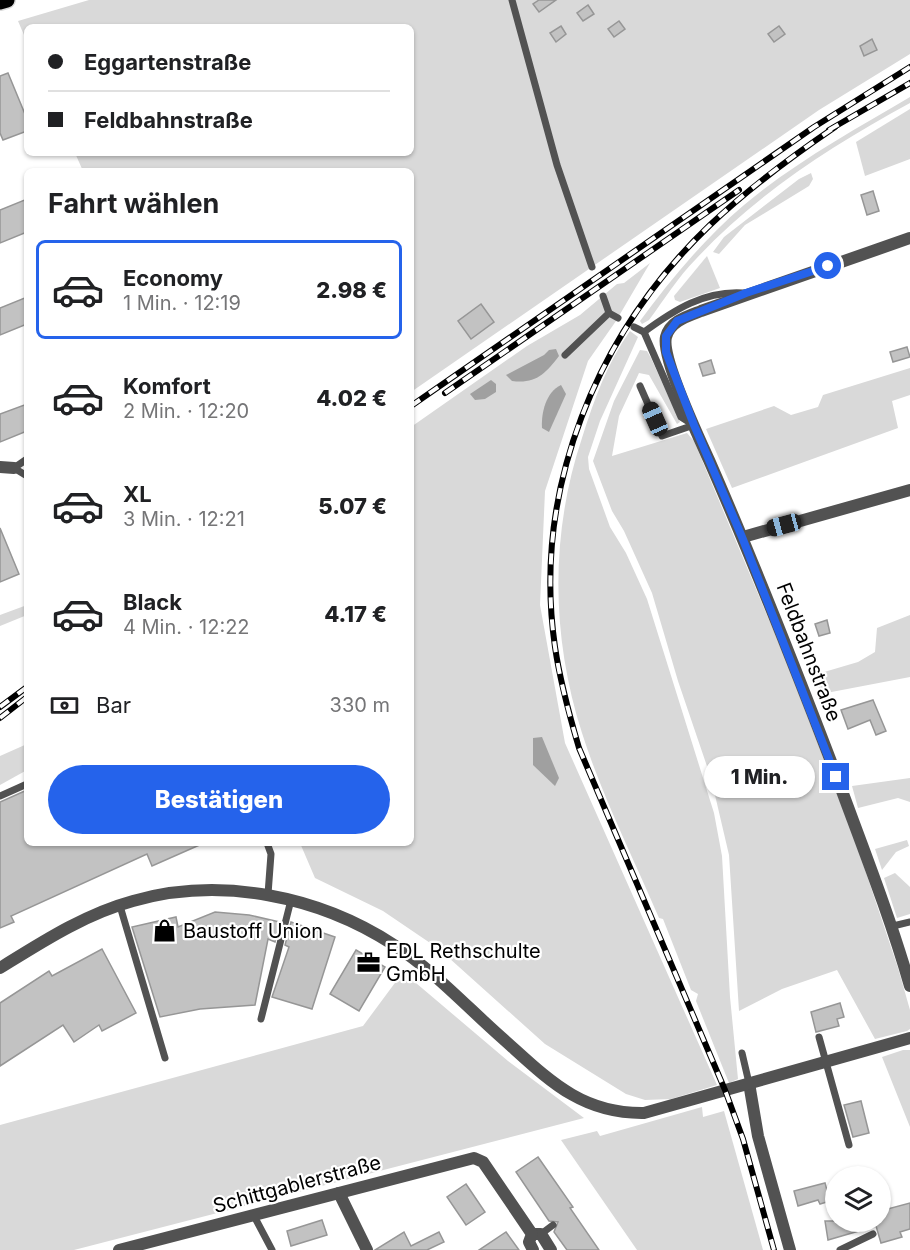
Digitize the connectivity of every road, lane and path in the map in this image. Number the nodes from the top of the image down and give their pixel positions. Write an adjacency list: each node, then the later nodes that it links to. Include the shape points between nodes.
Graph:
1 (7, 0): 3 (main road)
2 (512, 0): 5 (lane, via 557,165)
3 (0, 2)
4 (910, 238): 6 (street)
5 (592, 267)
6 (746, 293): 11 (lane, via 724,291 675,308); 14 (street, Feldbahnstraße, via 677,321 666,336 666,352)
7 (603, 296): 8 (lane)
8 (609, 313): 9 (lane); 12 (lane)
9 (618, 318)
10 (634, 327): 11 (lane)
11 (644, 332): 14 (lane, via 681,417)
12 (565, 355)
13 (640, 386): 14 (lane, via 662,436)
14 (694, 425): 20 (street, Feldbahnstraße)
15 (24, 461): 17 (lane)
16 (0, 467): 17 (street)
17 (14, 468): 18 (lane)
18 (24, 474)
19 (910, 490): 20 (street)
20 (742, 537): 28 (street, Feldbahnstraße)
21 (24, 785): 22 (lane)
22 (0, 796)
23 (268, 846): 24 (lane)
24 (268, 894): 25 (street); 26 (street, via 202,890 135,900)
25 (291, 900): 31 (lane); 37 (street, via 340,916 394,945 552,1083 598,1108 644,1113)
26 (120, 906): 29 (street, via 73,925); 35 (lane)
27 (910, 922): 28 (lane)
28 (893, 926): 30 (street, Feldbahnstraße)
29 (0, 968)
30 (910, 986)
31 (261, 1019)
32 (819, 1037): 36 (lane)
33 (910, 1038): 36 (street)
34 (742, 1053): 37 (lane)
35 (165, 1058)
36 (826, 1062): 37 (street); 38 (lane)
37 (749, 1083): 49 (street, via 758,1136)
38 (849, 1144)
39 (339, 1193): 40 (street, Schittgablerstraße); 42 (street, Schittgablerstraße, via 474,1158 483,1162); 46 (street)
40 (254, 1216): 44 (street, Schittgablerstraße); 45 (lane)
41 (554, 1226): 42 (lane)
42 (536, 1234): 47 (street, via 529,1242); 48 (street)
43 (873, 1234): 50 (lane)
44 (119, 1250)
45 (272, 1250)
46 (367, 1250)
47 (533, 1250)
48 (551, 1250)
49 (790, 1250)
50 (840, 1250)

